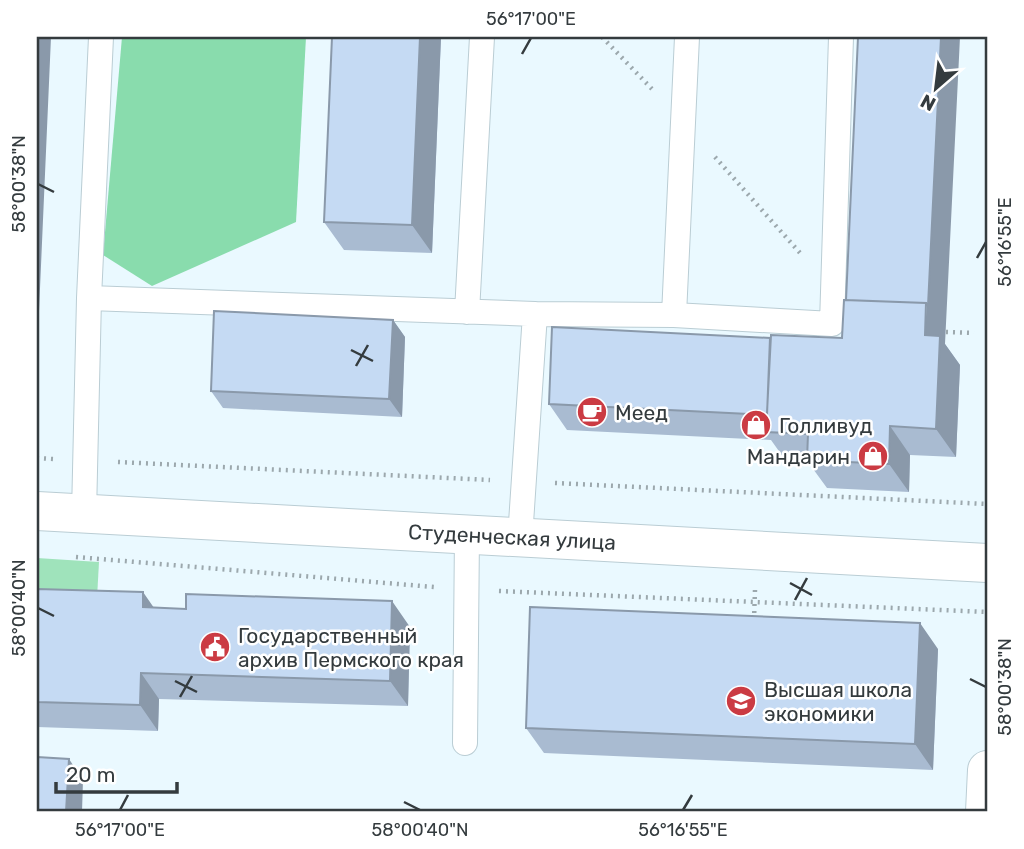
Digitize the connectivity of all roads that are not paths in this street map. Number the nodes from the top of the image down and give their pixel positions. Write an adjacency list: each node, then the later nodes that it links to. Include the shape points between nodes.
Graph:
1 (101, 37): 5 (lane)
2 (482, 37): 6 (lane)
3 (687, 37): 8 (lane)
4 (841, 37): 8 (lane, via 832,324)
5 (89, 298): 6 (lane); 10 (lane)
6 (467, 312): 7 (lane)
7 (535, 314): 8 (lane); 12 (lane)
8 (674, 315)
9 (37, 511): 10 (street, Студенческая улица)
10 (84, 514): 11 (street, Студенческая улица)
11 (467, 534): 12 (street, Студенческая улица); 14 (lane)
12 (520, 538): 13 (street, Студенческая улица)
13 (987, 563)
14 (465, 743)
15 (987, 770): 16 (street)
16 (985, 812)

